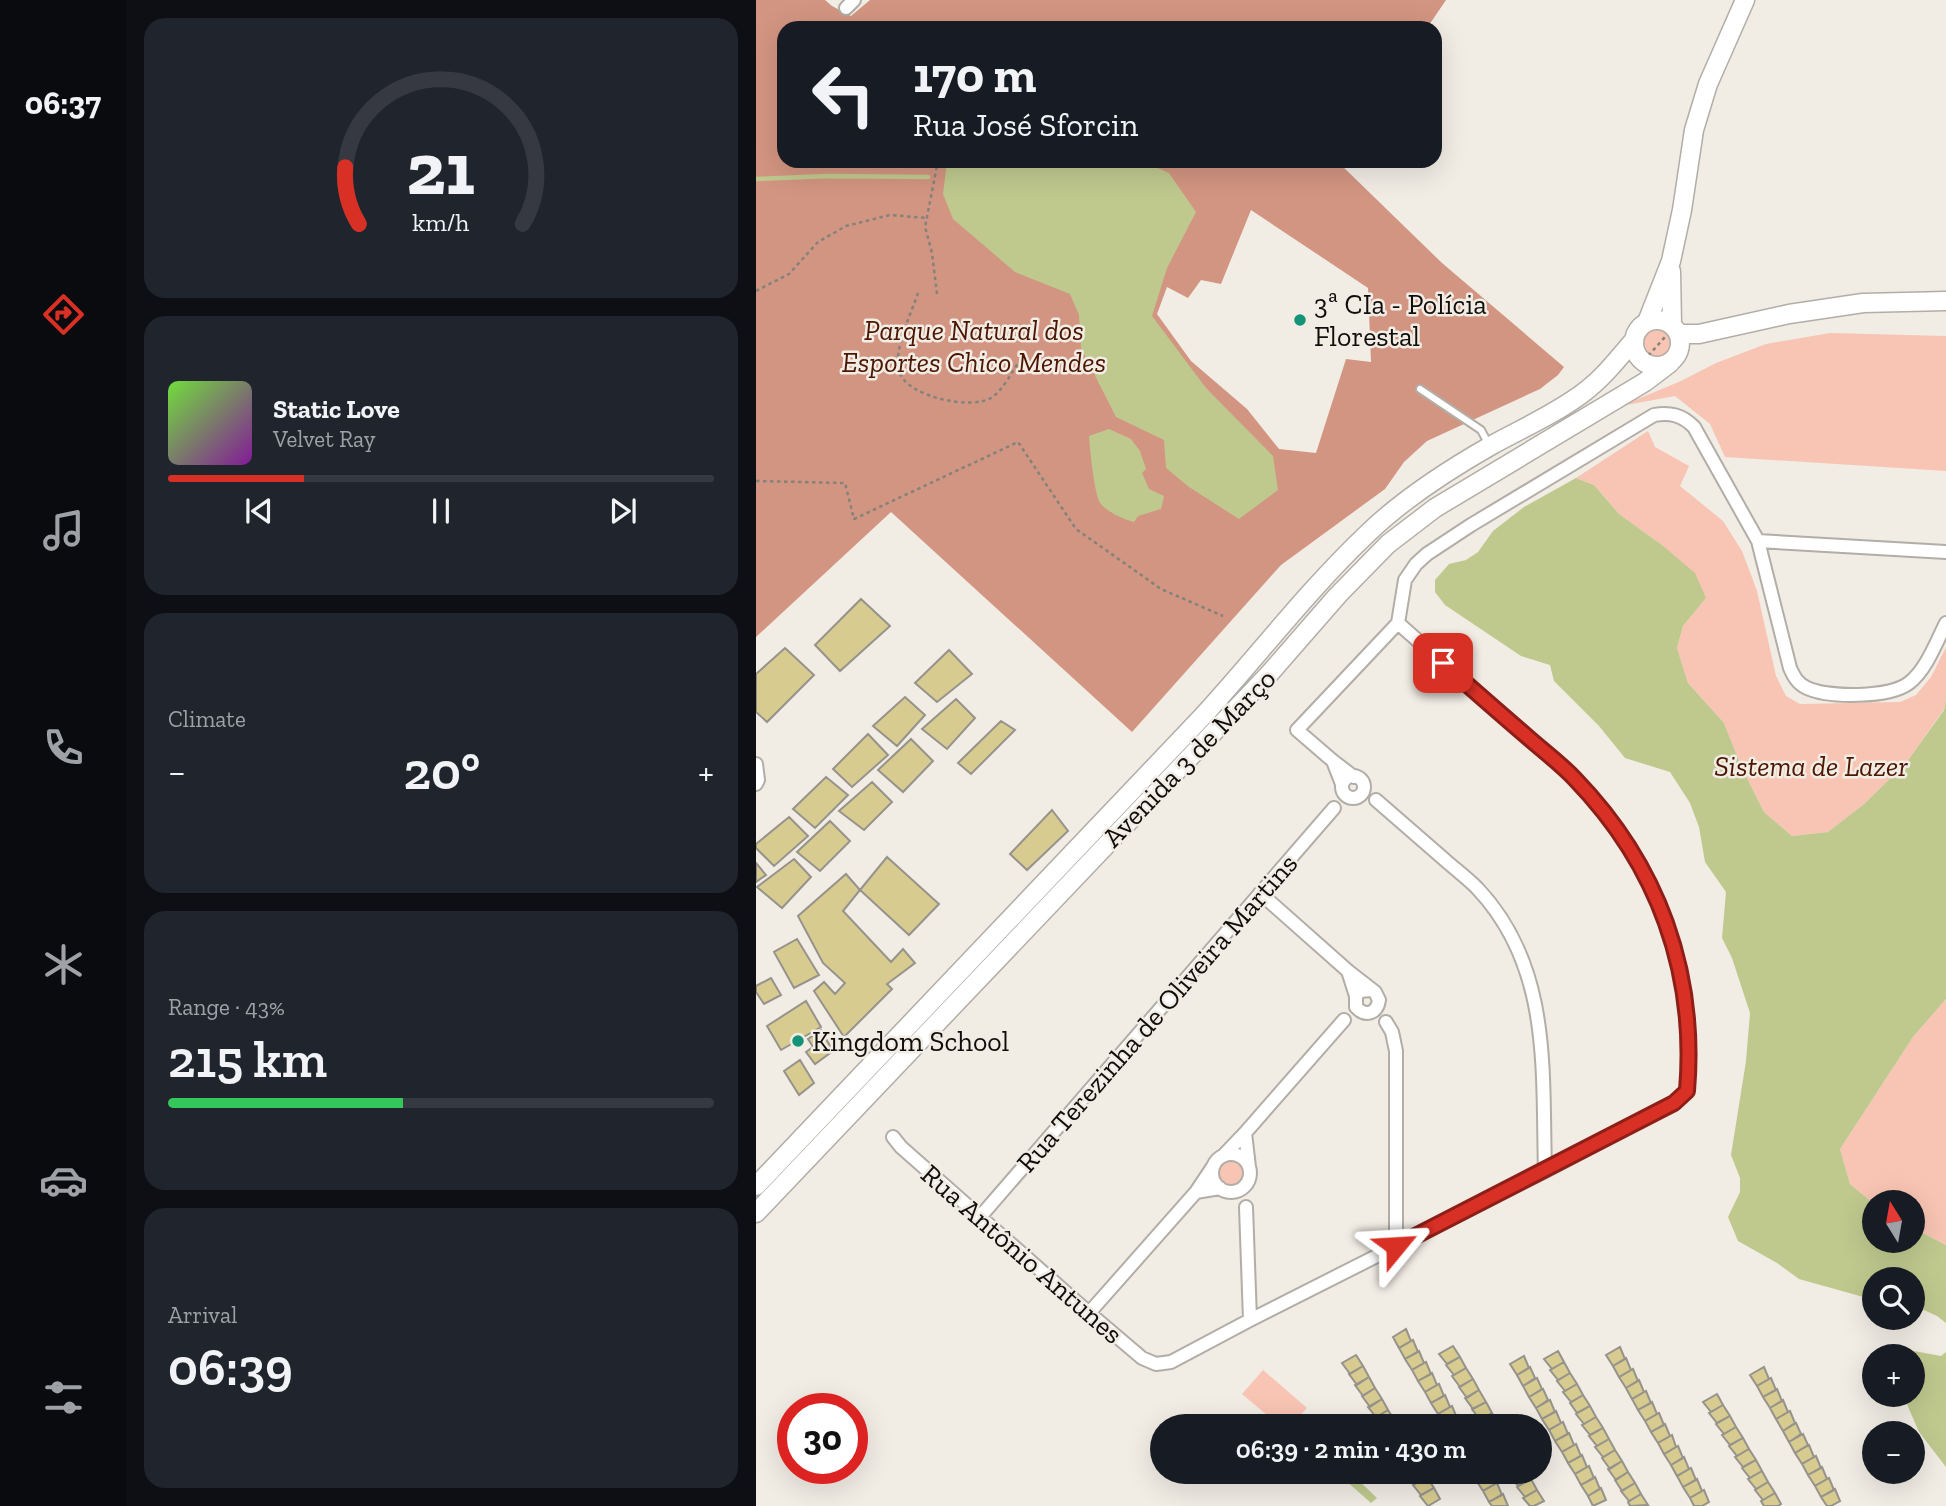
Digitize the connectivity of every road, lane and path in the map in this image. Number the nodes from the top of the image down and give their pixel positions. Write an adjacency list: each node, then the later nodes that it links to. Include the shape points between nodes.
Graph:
1 (1745, 0): 4 (main road, via 1707,84)
2 (937, 168): 3 (path)
3 (927, 218): 5 (path, via 890,215 846,226 818,242 789,274); 7 (path)
4 (1671, 261): 9 (main road); 11 (main road)
5 (756, 291)
6 (918, 293): 14 (path, via 897,357 899,374 908,385 951,400 989,400)
7 (937, 293)
8 (1946, 301): 10 (main road, via 1863,303)
9 (1647, 322): 11 (main road, via 1660,320); 12 (main road)
10 (1750, 322): 11 (main road, via 1699,334); 13 (main road, Avenida 3 de Março)
11 (1675, 330): 13 (main road, via 1680,347)
12 (1634, 340): 13 (main road, via 1635,352 1643,362 1658,366); 16 (main road, Avenida 3 de Março, via 1584,393)
13 (1672, 361): 47 (main road, Avenida 3 de Março, via 1645,382 1435,508 1388,544)
14 (1018, 363)
15 (1420, 389): 16 (lane, via 1481,430)
16 (1489, 447): 43 (main road, Avenida 3 de Março, via 1392,511 1366,534 1203,715)
17 (756, 481): 20 (path, via 845,483 854,519 1018,442 1076,529 1161,589)
18 (1758, 541): 19 (street); 21 (street, via 1694,427 1674,414 1654,415 1427,554 1405,580); 22 (street, via 1790,668 1797,682 1808,689 1847,694 1901,688 1922,668)
19 (1946, 552)
20 (1223, 616)
21 (1398, 623): 23 (street, via 1297,730); 41 (street, via 1575,779 1635,856 1675,949 1688,1024 1687,1091 1674,1103)
22 (1946, 623)
23 (1333, 761): 25 (street); 27 (street)
24 (756, 764): 26 (street)
25 (1359, 780): 27 (street, via 1347,778); 28 (street, via 1363,791); 29 (street)
26 (756, 784)
27 (1342, 786): 28 (street, via 1344,794); 30 (street, Rua Terezinha de Oliveira Martins)
28 (1354, 798): 29 (street); 30 (street, Rua Terezinha de Oliveira Martins)
29 (1376, 800): 41 (street, via 1476,887 1505,924 1520,954 1531,983 1540,1033)
30 (1334, 808): 31 (street, Rua Terezinha de Oliveira Martins)
31 (1260, 893): 32 (street); 48 (street, Rua Terezinha de Oliveira Martins)
32 (1348, 971): 33 (street); 34 (street)
33 (1375, 995): 34 (street, via 1364,990); 35 (street, via 1377,1008); 37 (street)
34 (1355, 998): 35 (street, via 1356,1007); 36 (street)
35 (1364, 1013): 36 (street); 37 (street)
36 (1344, 1020): 38 (street)
37 (1386, 1022): 49 (street, via 1396,1051)
38 (1245, 1133): 40 (street); 42 (street)
39 (893, 1138): 48 (street, Rua Antônio Antunes)
40 (1218, 1161): 42 (street, via 1237,1155 1247,1162); 44 (street, via 1214,1179); 45 (street)
41 (1545, 1171): 49 (street)
42 (1249, 1174): 44 (street, via 1241,1189); 46 (street)
43 (756, 1186)
44 (1225, 1190): 45 (street); 46 (street)
45 (1196, 1192): 50 (street)
46 (1246, 1208): 51 (street)
47 (756, 1213)
48 (980, 1217): 50 (street, Rua Antônio Antunes)
49 (1396, 1246): 51 (street)
50 (1089, 1313): 51 (street, Rua Antônio Antunes, via 1142,1358 1156,1364 1171,1362)
51 (1250, 1320)

